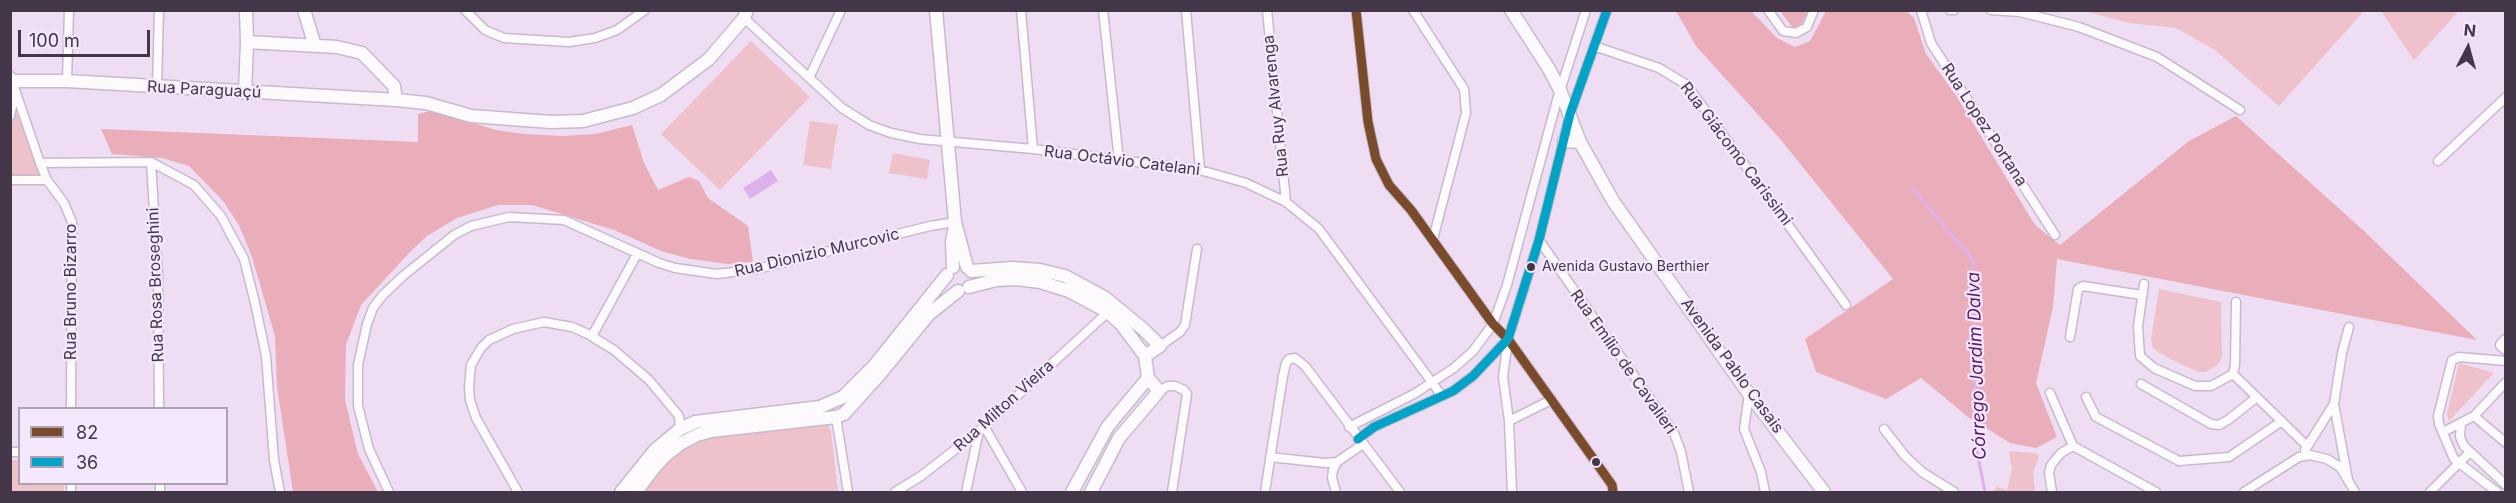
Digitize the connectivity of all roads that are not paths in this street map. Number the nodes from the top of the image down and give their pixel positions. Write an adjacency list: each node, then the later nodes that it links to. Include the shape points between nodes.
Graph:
1 (69, 10): 28 (street)
2 (159, 10): 30 (street)
3 (246, 10): 24 (main road)
4 (304, 10): 25 (main road)
5 (465, 10): 6 (street, via 485,30 504,38 569,42 617,30)
6 (645, 10)
7 (841, 10): 27 (street)
8 (936, 10): 39 (main road)
9 (1021, 10): 41 (street)
10 (1103, 10): 42 (street)
11 (1186, 10): 46 (street)
12 (1267, 10): 49 (street, Rua Ruy Alvarenga)
13 (1356, 10): 52 (street, via 1368,122 1376,159 1389,185)
14 (1413, 10): 52 (street, via 1464,89 1466,113)
15 (1510, 10): 31 (main road, Avenida Pablo Casais)
16 (1586, 10): 31 (street)
17 (1607, 10): 26 (street)
18 (1768, 10): 19 (street, via 1783,31 1796,33 1807,27)
19 (1814, 10)
20 (1921, 10): 51 (street, Rua Lopez Portana, via 1931,43)
21 (1991, 10): 22 (street)
22 (2020, 11): 35 (street, via 2079,27 2157,57)
23 (745, 14): 27 (street, Rua Octávio Catelani); 34 (main road, Rua Paraguaçú, via 709,59 688,76 661,95 609,116 551,122 496,119)
24 (248, 42): 25 (main road); 32 (main road)
25 (315, 46): 34 (main road, via 337,46 362,53 394,86)
26 (1594, 46): 36 (street); 62 (street, Rua Giácomo Carissimi, via 1659,68 1687,85)
27 (809, 78): 39 (street, Rua Octávio Catelani, via 842,108 869,124 910,137)
28 (67, 81): 29 (main road, Rua Paraguaçú); 30 (main road, Rua Paraguaçú)
29 (13, 84): 37 (street); 45 (street, Rua Bruno Bizarro)
30 (157, 87): 32 (main road, Rua Paraguaçú)
31 (1560, 90): 36 (main road, Avenida Pablo Casais); 64 (street)
32 (245, 93): 34 (main road, Rua Paraguaçú)
33 (2505, 98): 43 (street)
34 (396, 100)
35 (2240, 110)
36 (1570, 114): 38 (street); 40 (main road, Avenida Pablo Casais)
37 (10, 116)
38 (1564, 141): 40 (main road); 53 (street)
39 (946, 142): 41 (street, Rua Octávio Catelani); 50 (main road)
40 (1580, 142): 81 (main road, Avenida Pablo Casais, via 1613,201)
41 (1033, 149): 42 (street, Rua Octávio Catelani)
42 (1119, 160): 46 (street, Rua Octávio Catelani)
43 (2438, 161)
44 (151, 162): 45 (street); 88 (street, Rua Rosa Broseghini, via 158,276); 112 (street, via 195,185 221,216 244,259 266,356)
45 (40, 163): 48 (street, Rua Bruno Bizarro)
46 (1200, 170): 49 (street, Rua Octávio Catelani, via 1246,183)
47 (10, 180): 48 (street)
48 (47, 180): 87 (street, Rua Bruno Bizarro, via 72,222)
49 (1286, 202): 77 (street, Rua Octávio Catelani, via 1319,229)
50 (955, 225): 55 (street, Rua Dionizio Murcovic, via 930,226 729,273 675,268); 56 (main road); 57 (main road)
51 (2055, 235)
52 (1433, 239): 64 (street)
53 (1539, 240): 70 (street); 129 (street, Rua Emílio de Cavalieri, via 1674,434)
54 (1197, 249): 71 (street, via 1185,325)
55 (637, 254): 67 (street); 113 (street, Rua Dionizio Murcovic, via 564,220 509,217 471,226 454,235 396,283 373,308 367,324 357,390 364,434)
56 (969, 269): 57 (main road); 59 (main road, via 972,282); 66 (main road, via 1013,268 1065,276 1104,297)
57 (950, 271): 59 (main road, via 949,285); 96 (main road, via 874,366 843,397 820,407 710,419)
58 (2144, 284): 60 (street)
59 (963, 289): 63 (main road, via 996,280 1040,282 1070,291); 90 (main road, via 929,314 853,406)
60 (2142, 295): 68 (street, via 2083,286 2078,289); 74 (street, via 2138,342 2140,356 2146,362 2195,386 2211,386)
61 (2236, 302): 74 (street)
62 (1846, 305)
63 (1108, 312): 69 (main road); 95 (street, Rua Milton Vieira)
64 (1493, 324): 70 (street); 77 (street, via 1473,351)
65 (2349, 327): 86 (street)
66 (1143, 329): 69 (main road); 71 (main road)
67 (592, 336): 96 (street, via 631,363 679,416); 114 (street, via 556,324 534,323 489,340 471,365 472,410)
68 (2070, 337)
69 (1132, 338): 72 (main road)
70 (1508, 339): 82 (street, via 1473,376); 85 (street); 91 (street, via 1503,377)
71 (1160, 346): 72 (main road)
72 (1145, 356): 75 (main road)
73 (2505, 361): 98 (street, via 2459,357 2452,360 2438,416)
74 (2233, 374): 84 (street)
75 (1148, 378): 79 (main road); 121 (main road, via 1108,426)
76 (2505, 382): 89 (street)
77 (1433, 383): 82 (street, Rua Octávio Catelani); 94 (street)
78 (2140, 384): 84 (street, via 2219,425)
79 (1159, 391): 122 (main road, via 1119,438); 123 (street, via 1175,386 1187,394)
80 (2050, 393): 103 (street)
81 (1749, 394): 130 (street, via 1744,429); 131 (main road, Avenida Pablo Casais)
82 (1442, 396): 100 (street, via 1374,426)
83 (2086, 397): 92 (street, via 2096,417 2179,461 2229,457)
84 (2257, 397): 92 (street)
85 (1551, 400): 91 (street); 128 (street, via 1612,485)
86 (2334, 404): 104 (street); 110 (street)
87 (71, 407)
88 (159, 407)
89 (2474, 416): 93 (street); 101 (street)
90 (837, 417): 116 (main road, via 711,430 697,435 666,455); 117 (street)
91 (1509, 420): 127 (street)
92 (2282, 421): 104 (street)
93 (2461, 424): 98 (street); 99 (street)
94 (1349, 426): 100 (street); 106 (street, via 1305,366 1289,359 1284,369)
95 (981, 428): 118 (street, Rua Milton Vieira); 119 (street); 120 (street)
96 (680, 429): 115 (main road, via 655,450)
97 (1884, 429): 132 (street, via 1922,472)
98 (2443, 432): 102 (street)
99 (2460, 437): 102 (street); 105 (street)
100 (1360, 441): 108 (street); 126 (street)
101 (2505, 443)
102 (2448, 445): 109 (street)
103 (2073, 446): 133 (street, via 2051,465); 134 (street)
104 (2307, 446): 107 (street)
105 (2469, 453): 109 (street); 111 (street)
106 (1270, 457): 108 (street); 124 (street)
107 (2300, 457): 110 (street, via 2310,455 2331,461); 135 (street)
108 (1337, 462): 125 (street, via 1332,478)
109 (2457, 462): 137 (street); 138 (street)
110 (2348, 480): 136 (street)
111 (2505, 485)
112 (280, 492)
113 (389, 492)
114 (518, 492)
115 (621, 492)
116 (636, 492)
117 (848, 492)
118 (895, 492)
119 (966, 492)
120 (1022, 492)
121 (1072, 492)
122 (1091, 492)
123 (1172, 492)
124 (1264, 492)
125 (1336, 492)
126 (1400, 492)
127 (1512, 492)
128 (1613, 492)
129 (1689, 492)
130 (1765, 492)
131 (1824, 492)
132 (1954, 492)
133 (2052, 492)
134 (2156, 492)
135 (2242, 492)
136 (2355, 492)
137 (2430, 492)
138 (2497, 492)

